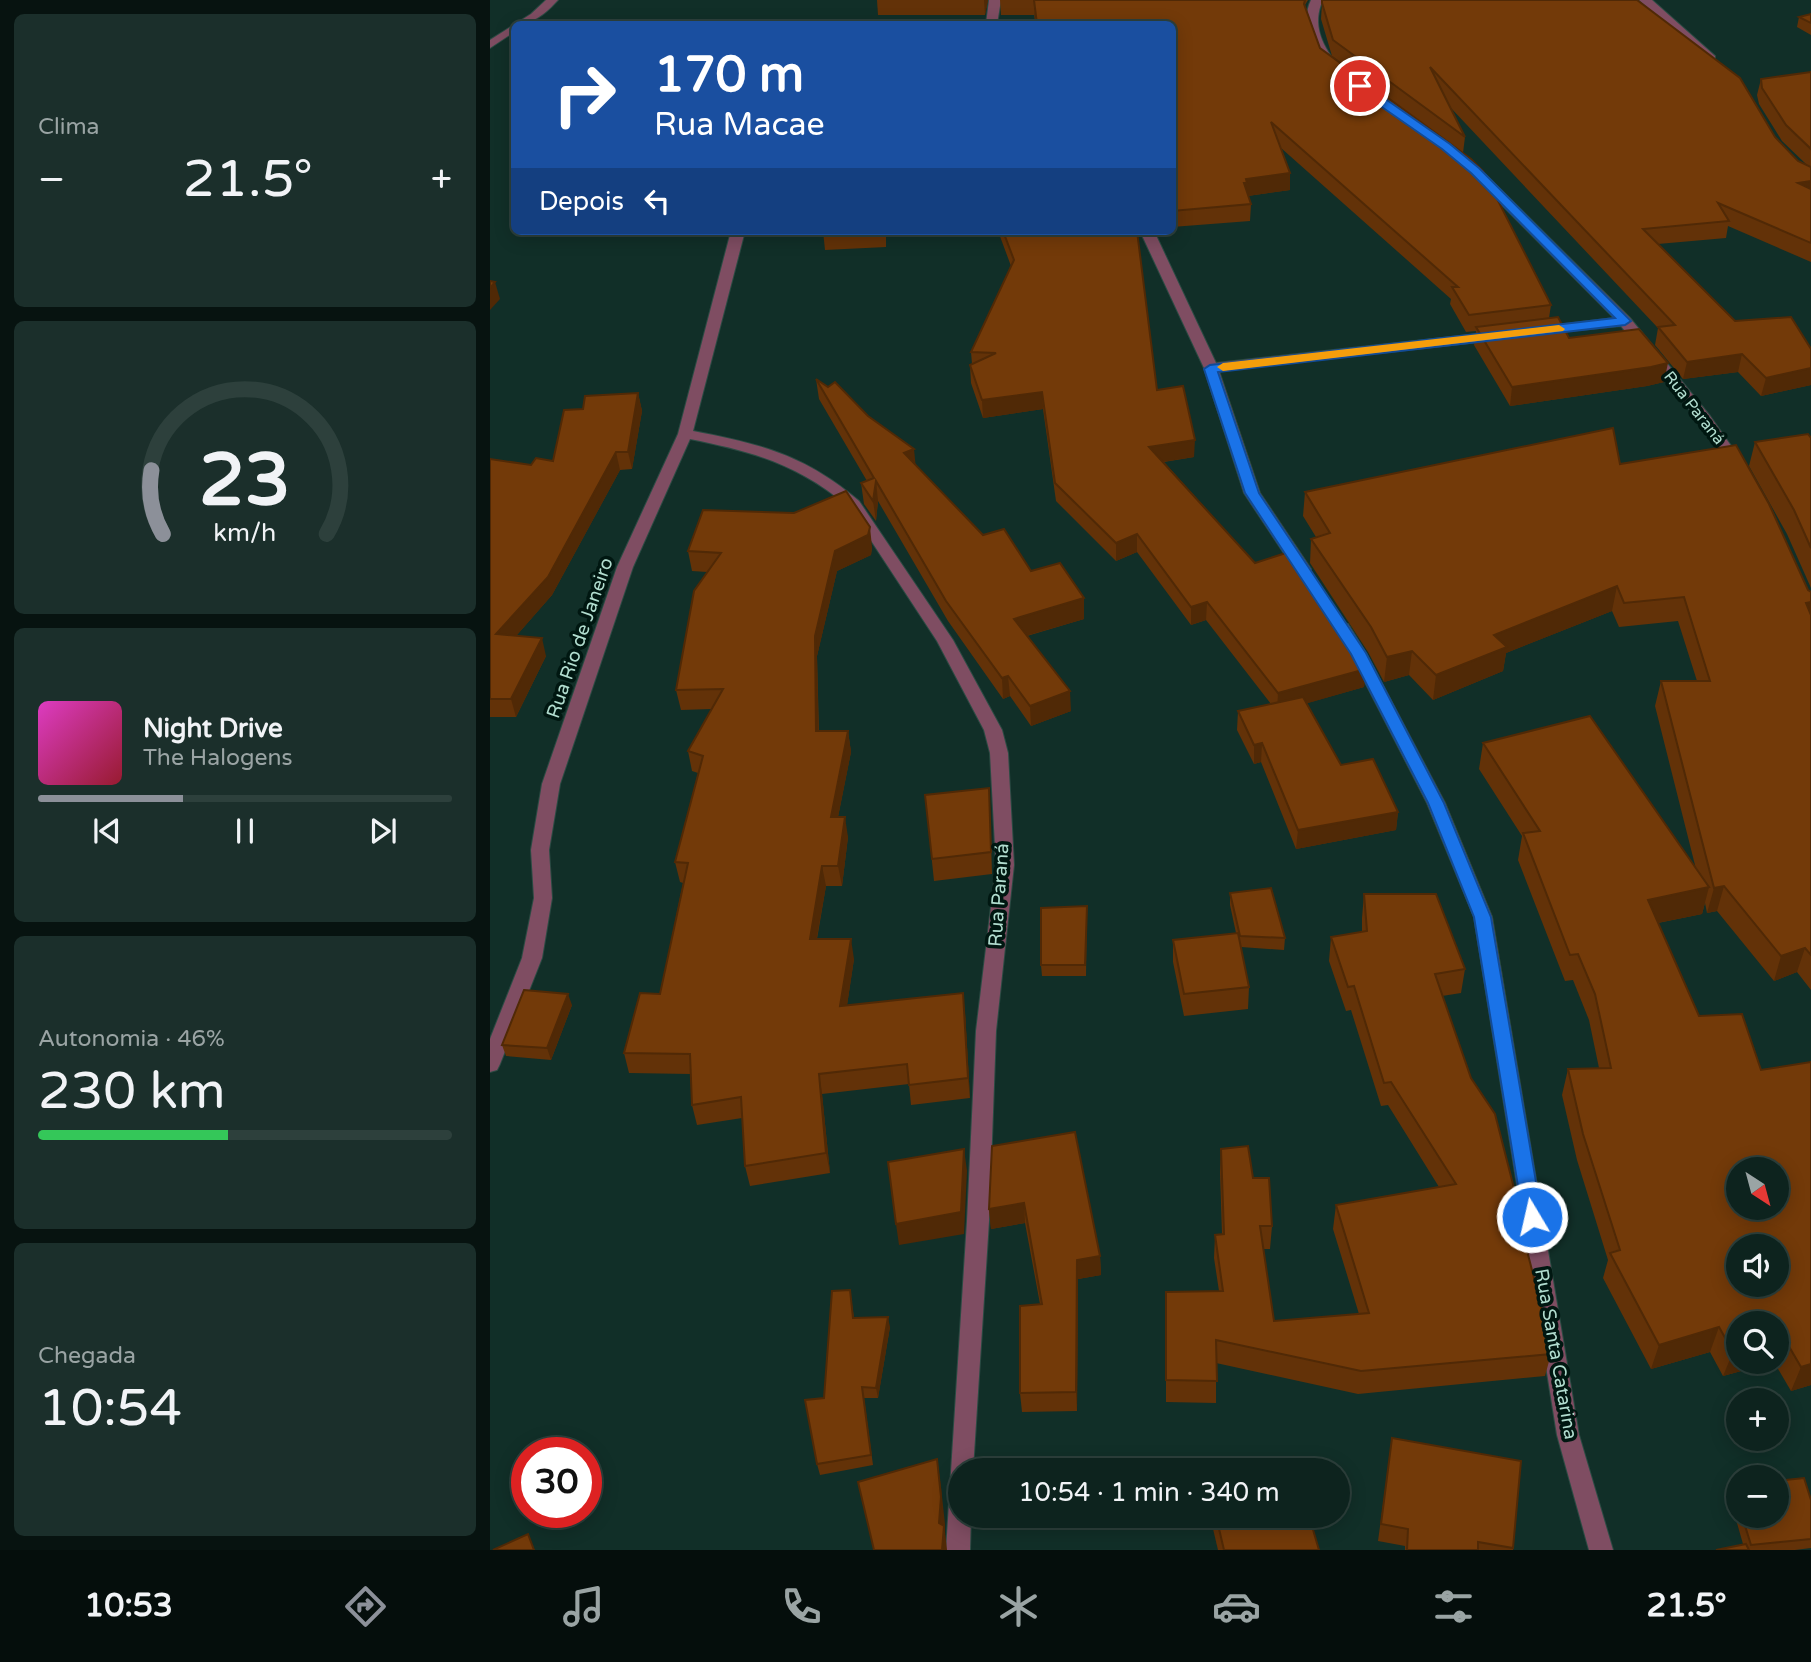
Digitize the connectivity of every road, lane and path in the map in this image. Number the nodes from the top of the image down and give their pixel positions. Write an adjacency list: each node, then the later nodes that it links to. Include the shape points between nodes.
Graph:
1 (552, 0): 5 (street)
2 (995, 0): 6 (street)
3 (1317, 0): 10 (street, via 1312,19 1325,60)
4 (1645, 0): 9 (street)
5 (526, 21)
6 (992, 21)
7 (511, 30): 8 (street)
8 (490, 45)
9 (1718, 64)
10 (1349, 79)
11 (1465, 163): 14 (street, Rua Paraná)
12 (737, 235): 16 (street, Rua Rio de Janeiro)
13 (1149, 235): 15 (street)
14 (1625, 321): 15 (street); 17 (street, Rua Paraná)
15 (1210, 369): 18 (street, via 1252,493)
16 (685, 434): 20 (street, Rua Rio de Janeiro, via 625,567 551,784 540,850 543,898 532,958); 21 (street, Rua Paraná, via 767,450 834,485 854,504 944,640 993,730 999,753 1005,865 986,1031)
17 (1747, 479)
18 (1313, 584)
19 (1328, 607): 24 (street, Rua Santa Catarina, via 1358,653 1436,803 1483,917 1568,1435)
20 (490, 1063)
21 (962, 1458)
22 (959, 1528): 23 (street)
23 (958, 1550)
24 (1601, 1550)

